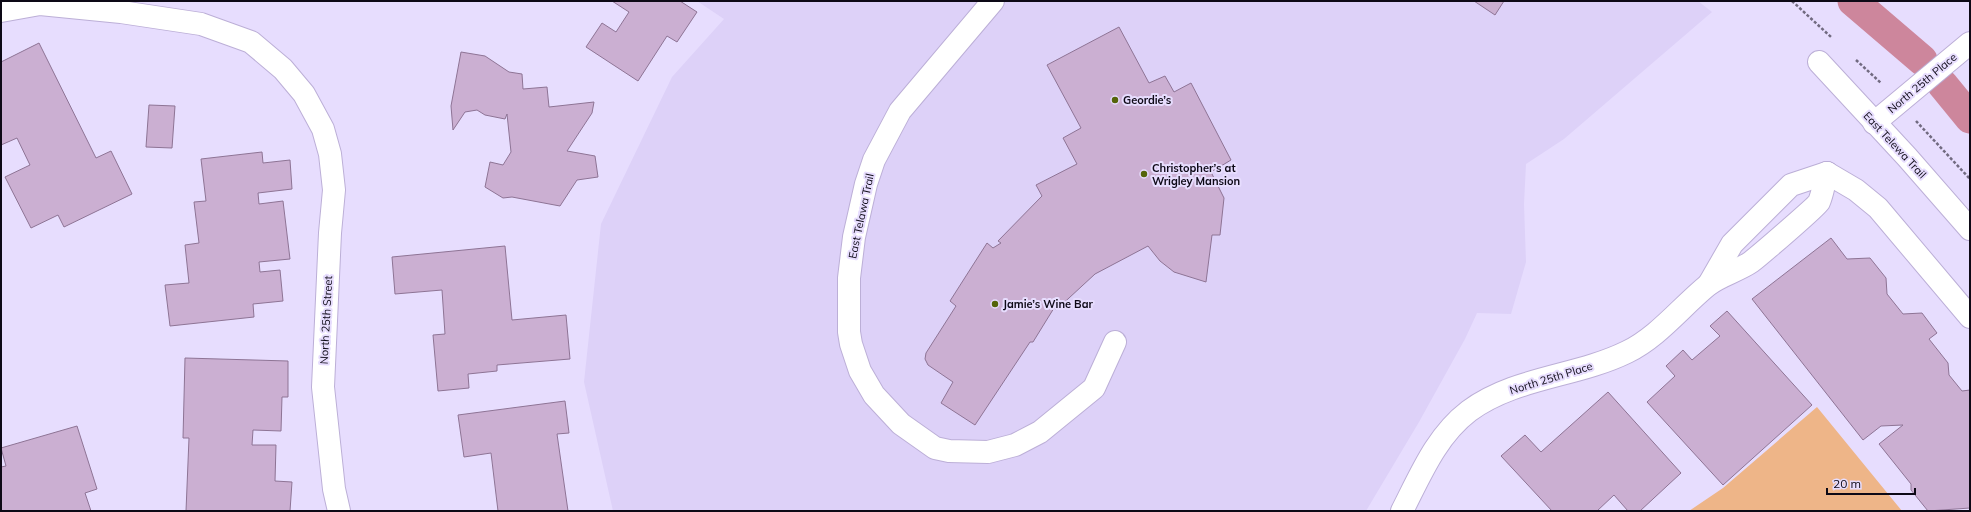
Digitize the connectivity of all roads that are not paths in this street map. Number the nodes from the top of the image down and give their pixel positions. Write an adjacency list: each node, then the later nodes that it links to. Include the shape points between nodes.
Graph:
1 (993, 1): 10 (street, East Telawa Trail, via 900,111 874,160 854,237 849,278 849,332 860,371 874,395 901,424 935,448 988,452 1015,445 1040,432 1094,388)
2 (1, 10): 11 (street, North 25th Street, via 40,4 121,12 201,24 251,42 288,74 304,94 323,130 330,154 334,190 323,387 334,489)
3 (1966, 46): 5 (street, North 25th Place)
4 (1820, 62): 5 (street, East Telewa Trail)
5 (1874, 123): 7 (street, East Telewa Trail)
6 (1827, 172): 8 (street, North 25th Place, via 1791,185 1732,244); 8 (street, North 25th Place, via 1818,203 1751,262); 9 (street, via 1856,190 1878,208)
7 (1970, 229)
8 (1709, 284): 12 (street, North 25th Place, via 1660,329 1628,352 1591,366 1530,382 1490,398 1468,412 1442,437)
9 (1970, 317)
10 (1115, 342)
11 (340, 511)
12 (1402, 511)

